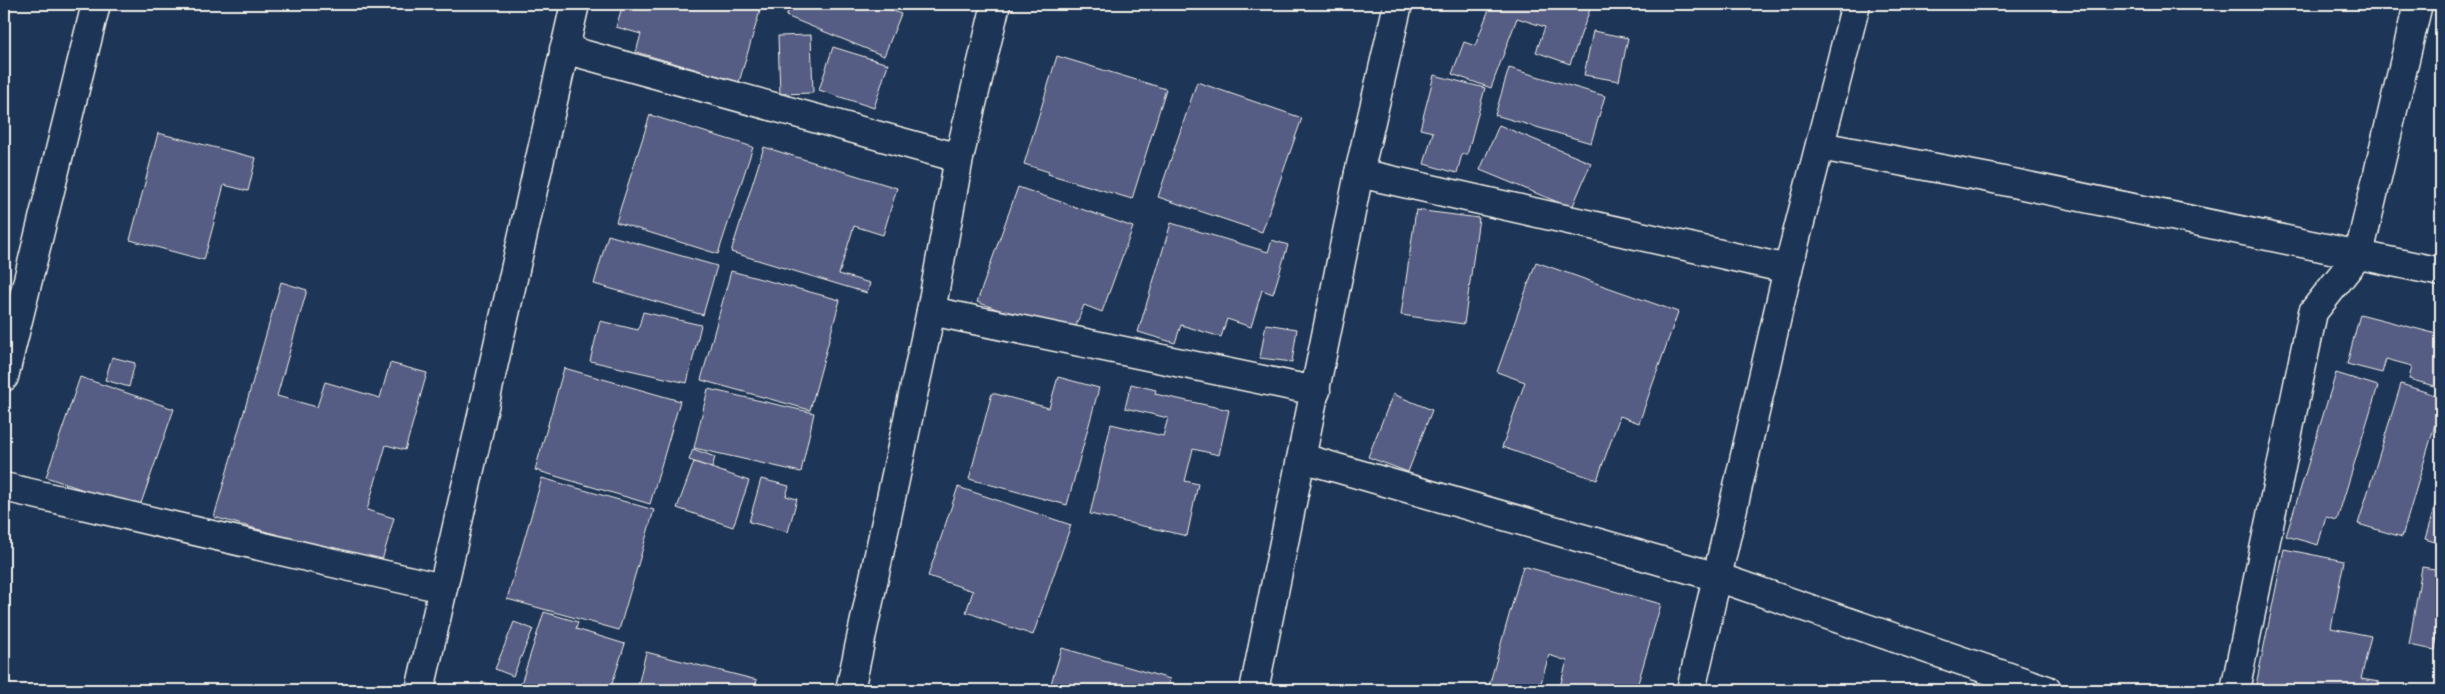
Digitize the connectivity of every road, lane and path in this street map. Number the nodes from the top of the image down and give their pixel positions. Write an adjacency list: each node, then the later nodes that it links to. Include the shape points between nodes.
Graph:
1 (96, 4): 15 (street)
2 (575, 4): 7 (street)
3 (996, 4): 9 (street)
4 (1398, 4): 10 (street)
5 (1856, 4): 8 (street)
6 (2418, 4): 11 (street)
7 (564, 49): 9 (street); 20 (street)
8 (1820, 146): 11 (street); 12 (street)
9 (959, 158): 14 (street)
10 (1359, 173): 12 (street); 16 (street)
11 (2359, 254): 13 (street); 26 (street, via 2313,312)
12 (1788, 269): 19 (street)
13 (2441, 272)
14 (931, 311): 16 (street); 22 (street)
15 (4, 377)
16 (1316, 391): 17 (street)
17 (1302, 458): 19 (street); 23 (street)
18 (4, 487): 20 (street)
19 (1717, 578): 24 (street); 25 (street)
20 (442, 588): 21 (street)
21 (420, 690)
22 (850, 690)
23 (1254, 690)
24 (1691, 690)
25 (2047, 690)
26 (2235, 690)

